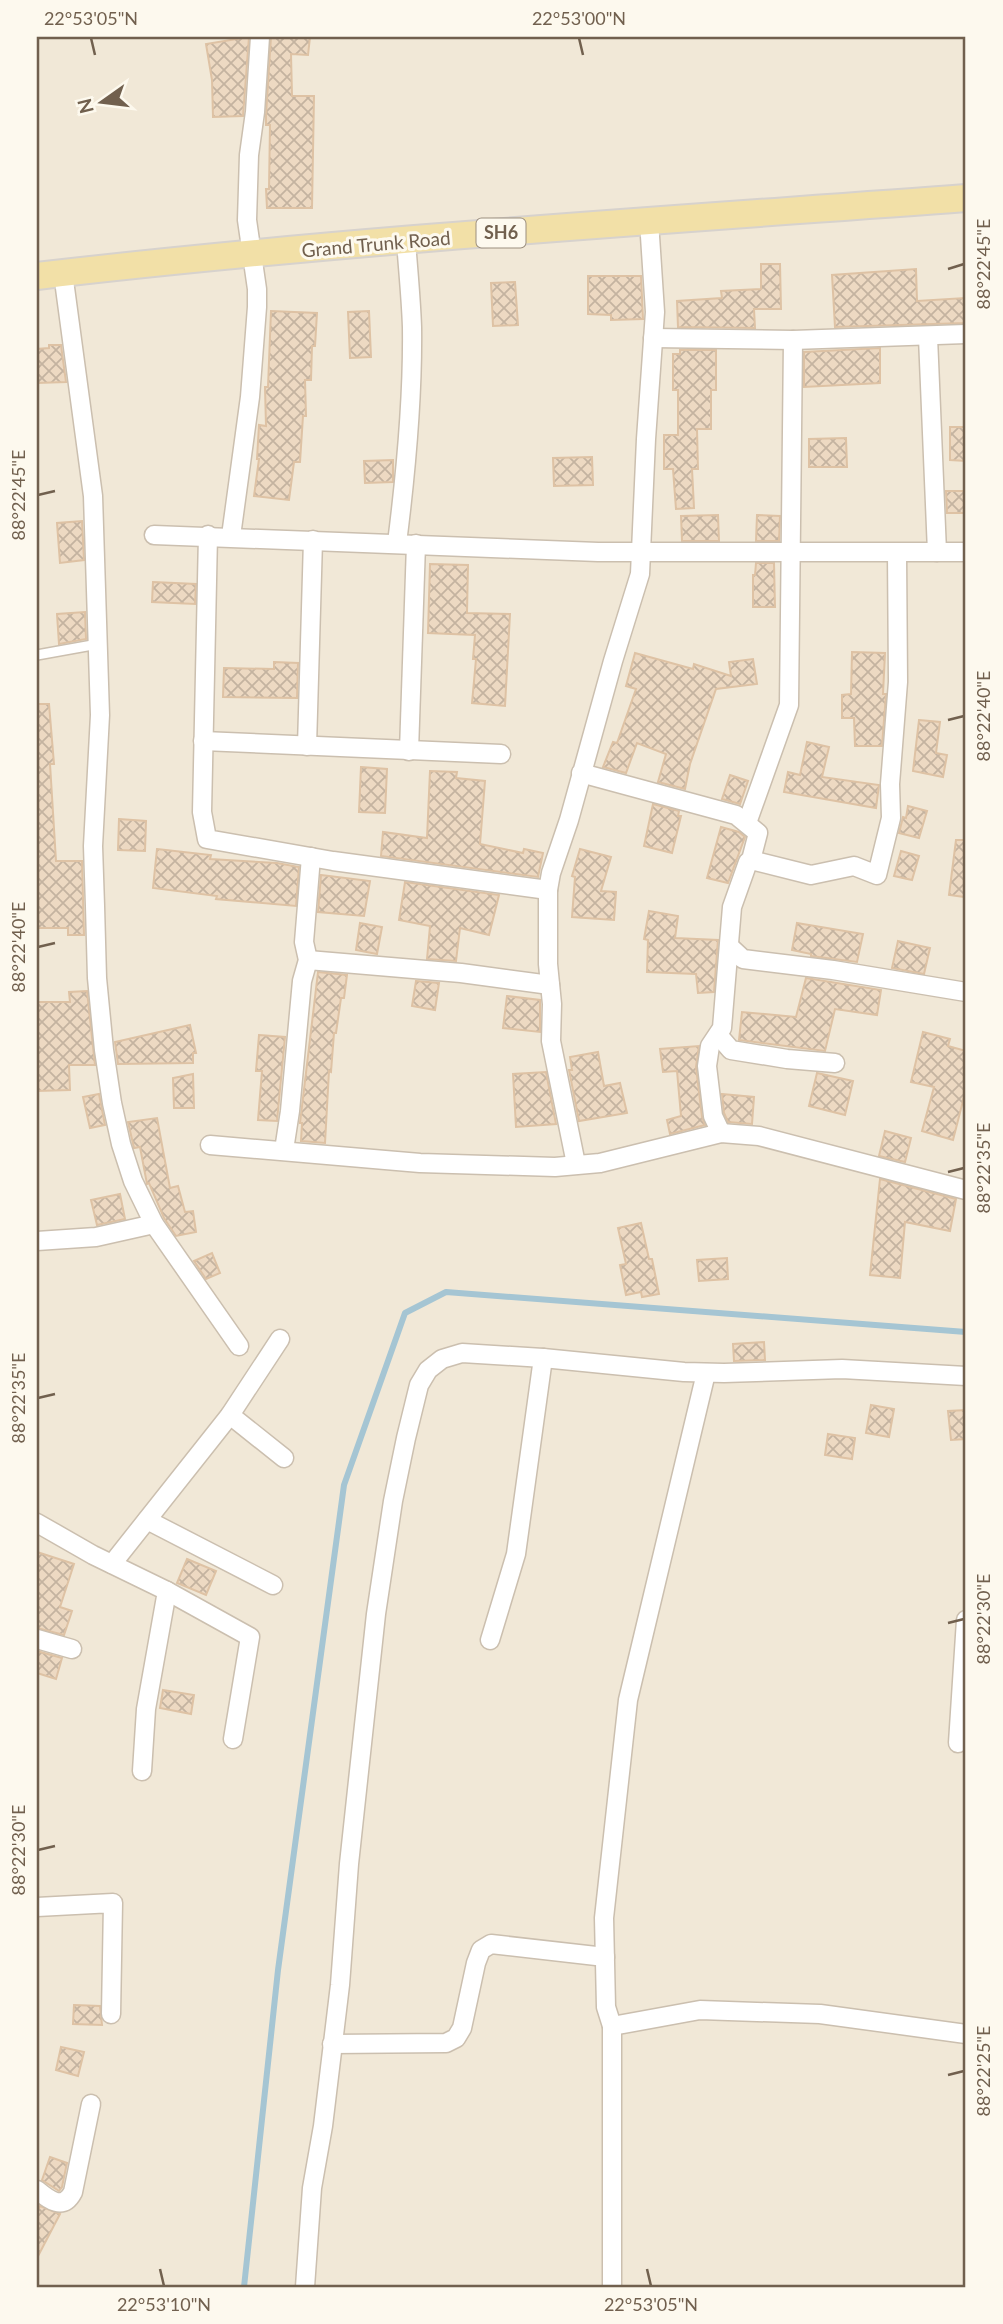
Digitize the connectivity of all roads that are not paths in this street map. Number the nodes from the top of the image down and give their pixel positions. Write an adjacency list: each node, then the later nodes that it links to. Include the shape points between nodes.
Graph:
1 (260, 37): 5 (street, via 247,207)
2 (966, 198): 3 (main road, Grand Trunk Road / SH6)
3 (649, 221): 4 (main road, Grand Trunk Road / SH6); 10 (street)
4 (406, 241): 5 (main road, Grand Trunk Road / SH6); 16 (street, via 412,328)
5 (253, 254): 6 (main road, Grand Trunk Road / SH6); 14 (street, via 257,289 254,352)
6 (63, 273): 7 (main road, Grand Trunk Road / SH6); 23 (street, via 93,496)
7 (37, 276)
8 (966, 334): 9 (street)
9 (928, 337): 11 (street); 20 (street)
10 (653, 338): 11 (street); 18 (street)
11 (793, 340): 19 (street)
12 (154, 535): 13 (street)
13 (208, 536): 14 (street); 25 (street)
14 (231, 537): 15 (street)
15 (313, 540): 16 (street); 26 (street)
16 (397, 543): 17 (street)
17 (416, 544): 18 (street); 27 (street)
18 (641, 552): 19 (street); 29 (street, via 636,586)
19 (791, 552): 22 (street); 30 (street, via 789,705)
20 (937, 552): 21 (street); 22 (street)
21 (966, 552)
22 (897, 553): 32 (street, via 898,682 891,818 877,875 853,866 811,875)
23 (98, 645): 24 (lane); 45 (street, via 100,715 93,846 97,978 121,1144)
24 (37, 655)
25 (203, 741): 26 (street); 31 (street, via 202,812 207,839)
26 (307, 746): 27 (street)
27 (409, 751): 28 (street)
28 (502, 754)
29 (581, 773): 30 (street, via 736,815); 33 (street)
30 (747, 823): 32 (street, via 758,833)
31 (311, 857): 33 (street); 35 (street, via 304,942)
32 (751, 859): 34 (street, via 732,907)
33 (548, 890): 36 (street)
34 (729, 946): 37 (street, via 743,959); 38 (street)
35 (308, 960): 36 (street); 42 (street)
36 (550, 985): 43 (street, via 551,1041)
37 (966, 992)
38 (718, 1035): 39 (street, via 731,1050); 40 (street, via 709,1046 707,1066 713,1116)
39 (835, 1063)
40 (721, 1133): 43 (street, via 600,1163); 44 (street, via 759,1136)
41 (210, 1145): 42 (street)
42 (284, 1150): 43 (street, via 420,1163)
43 (576, 1164)
44 (966, 1190)
45 (154, 1224): 46 (street, via 96,1237); 48 (street)
46 (37, 1241)
47 (280, 1339): 52 (street)
48 (239, 1346)
49 (542, 1358): 50 (street); 61 (street, via 516,1554); 71 (street, via 462,1353 442,1359 419,1385 393,1501 376,1614)
50 (706, 1373): 51 (street, via 842,1369); 67 (street, via 628,1700 604,1919)
51 (966, 1376)
52 (230, 1415): 53 (street); 54 (street)
53 (284, 1458)
54 (147, 1520): 56 (street); 57 (street)
55 (37, 1523): 56 (street)
56 (112, 1564): 58 (street)
57 (273, 1585)
58 (167, 1591): 63 (street, via 250,1637); 65 (street, via 146,1709)
59 (966, 1620): 64 (street)
60 (37, 1639): 62 (street)
61 (490, 1640)
62 (72, 1649)
63 (233, 1739)
64 (958, 1743)
65 (142, 1771)
66 (37, 1907): 68 (street, via 113,1903)
67 (605, 1957): 69 (street, via 606,2007); 71 (street, via 491,1944 481,1950 476,1963 456,2038 446,2043)
68 (111, 2014)
69 (612, 2026): 70 (street, via 700,2010 820,2014); 75 (street)
70 (966, 2034)
71 (332, 2044): 74 (street, via 312,2188)
72 (91, 2104): 73 (street, via 69,2200 51,2202)
73 (37, 2190)
74 (305, 2287)
75 (612, 2287)

